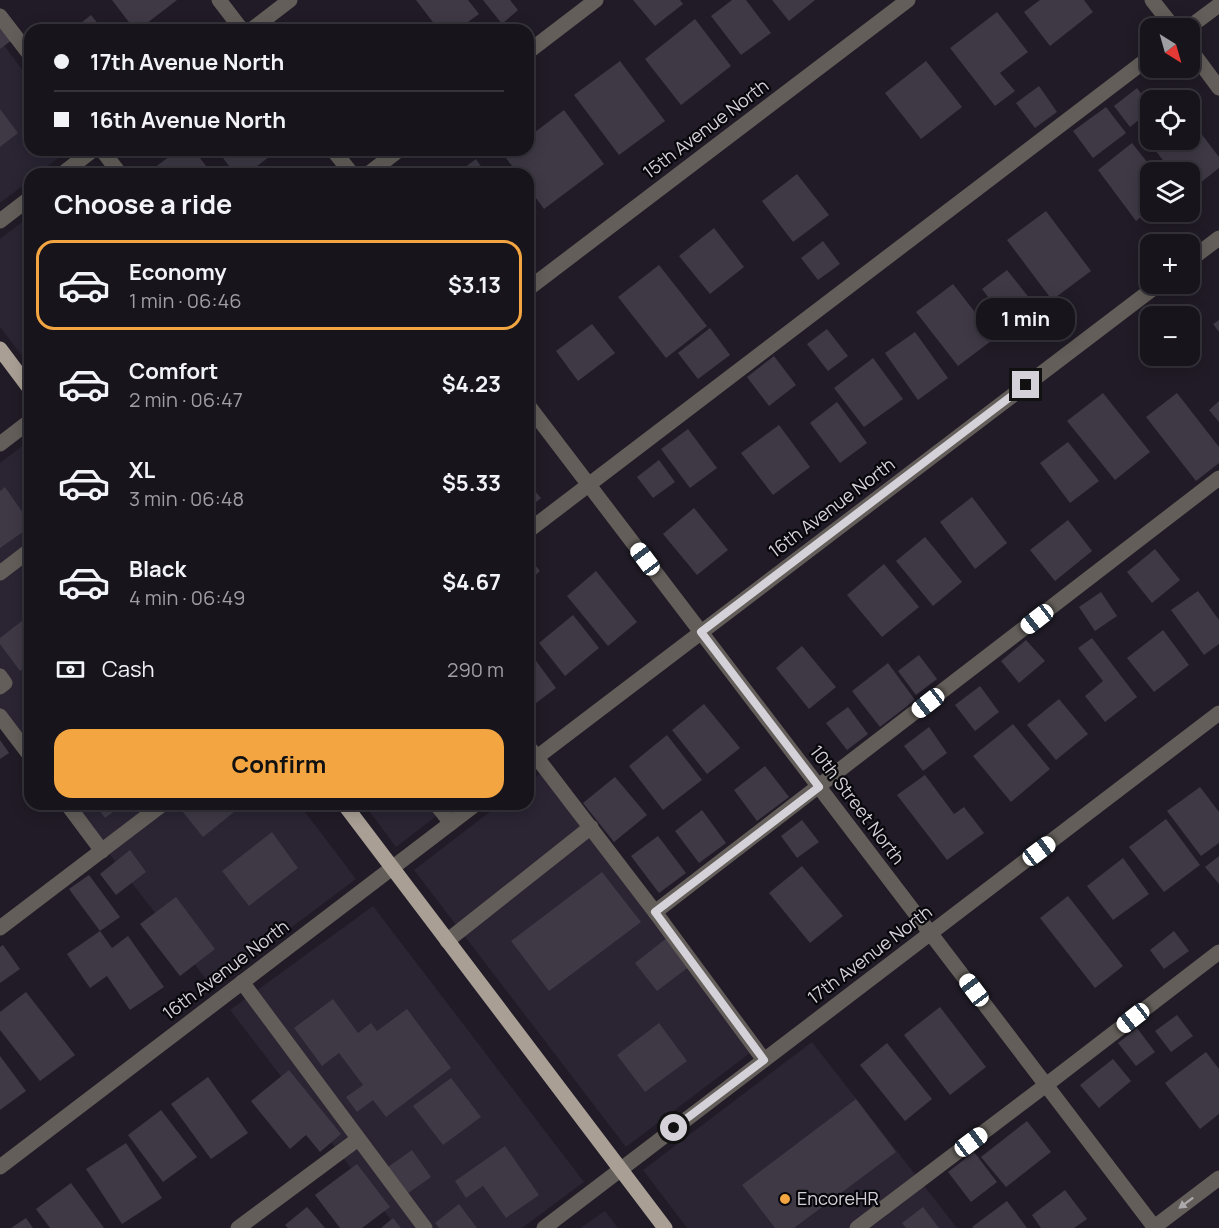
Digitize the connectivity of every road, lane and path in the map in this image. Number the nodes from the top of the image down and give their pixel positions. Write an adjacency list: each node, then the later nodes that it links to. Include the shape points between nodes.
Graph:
1 (219, 0): 10 (street)
2 (290, 0): 11 (street)
3 (596, 0): 13 (street)
4 (908, 0): 27 (street, 15th Avenue North)
5 (1152, 0): 8 (street)
6 (1219, 5): 9 (street)
7 (0, 16): 12 (street)
8 (1166, 18)
9 (1200, 19)
10 (237, 24)
11 (259, 24)
12 (24, 47)
13 (534, 47)
14 (1200, 62): 16 (street)
15 (1140, 65): 35 (street)
16 (1219, 88)
17 (85, 156): 20 (street)
18 (338, 156): 21 (street)
19 (391, 156): 22 (street)
20 (70, 168)
21 (347, 168)
22 (376, 168)
23 (24, 203): 24 (street)
24 (0, 221)
25 (1219, 238): 26 (street)
26 (1200, 252)
27 (534, 284)
28 (1146, 294): 39 (street, 16th Avenue North)
29 (0, 349): 30 (main road)
30 (24, 381)
31 (534, 413): 35 (street, 10th Street North)
32 (24, 426): 33 (street)
33 (0, 444)
34 (1219, 478): 47 (street)
35 (589, 485): 36 (street); 39 (street, 10th Street North)
36 (534, 526)
37 (24, 555): 38 (street)
38 (0, 573)
39 (701, 632): 45 (street, 16th Avenue North); 47 (street, 10th Street North)
40 (0, 676): 41 (street, via 5,683)
41 (0, 687)
42 (1219, 713): 59 (street, 17th Avenue North)
43 (0, 716): 44 (street)
44 (24, 747)
45 (534, 754)
46 (534, 760): 54 (street)
47 (819, 787): 57 (street); 59 (street, 10th Street North)
48 (71, 810): 55 (street)
49 (155, 810): 55 (street)
50 (348, 810): 56 (main road)
51 (441, 810): 53 (street)
52 (468, 810): 53 (street, 16th Avenue North)
53 (451, 823): 56 (street, 16th Avenue North)
54 (591, 827): 57 (street); 60 (street)
55 (102, 851): 58 (street)
56 (392, 868): 60 (main road); 62 (street, 16th Avenue North)
57 (655, 912): 63 (street)
58 (0, 928)
59 (930, 933): 63 (street, 17th Avenue North); 64 (street, 10th Street North)
60 (447, 941): 67 (main road)
61 (1219, 952): 64 (street)
62 (242, 982): 65 (street); 66 (street, 16th Avenue North)
63 (764, 1060): 67 (street, 17th Avenue North)
64 (1046, 1085): 73 (street); 74 (street, 10th Street North)
65 (358, 1139): 69 (street); 70 (street)
66 (0, 1167)
67 (620, 1170): 71 (street, 17th Avenue North); 72 (main road)
68 (1219, 1178): 74 (street, one-way to 74)
69 (238, 1228)
70 (425, 1228)
71 (544, 1228)
72 (665, 1228)
73 (857, 1228)
74 (1154, 1228)

